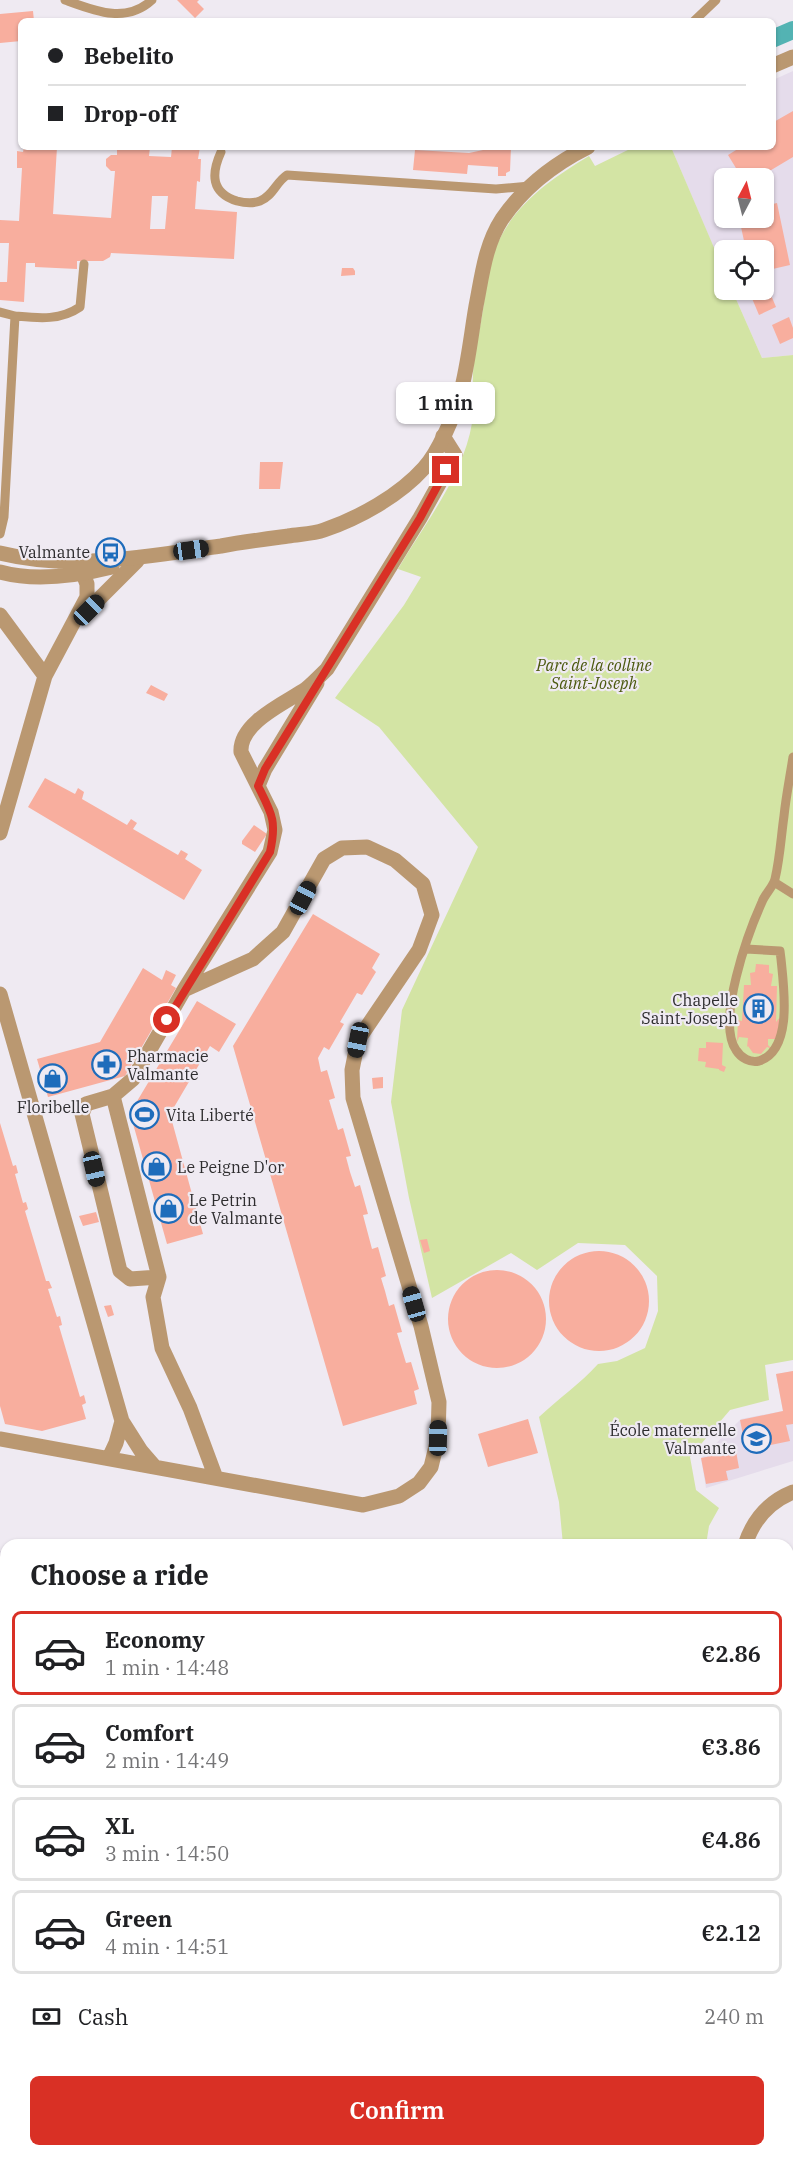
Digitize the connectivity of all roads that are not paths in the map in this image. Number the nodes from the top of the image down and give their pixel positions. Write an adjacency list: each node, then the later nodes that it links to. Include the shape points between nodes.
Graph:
1 (65, 0): 2 (lane, via 111,15 142,10)
2 (152, 0)
3 (716, 0): 4 (lane)
4 (697, 18)
5 (793, 57): 6 (street)
6 (776, 64)
7 (583, 150): 9 (street)
8 (221, 152): 9 (lane, via 214,174 221,193 247,203 266,198 287,175 496,189)
9 (530, 186): 13 (street, via 501,220 489,245 460,395)
10 (84, 264): 12 (lane, via 80,308 57,317)
11 (0, 312): 12 (lane)
12 (15, 315): 14 (lane)
13 (443, 436): 16 (street, via 424,468 360,516 322,531); 24 (street, via 455,455)
14 (0, 534)
15 (0, 553): 17 (street)
16 (158, 554): 18 (street); 20 (street)
17 (16, 557): 19 (street); 20 (street)
18 (137, 561): 20 (street); 23 (street)
19 (0, 563)
20 (82, 569): 21 (street, via 16,576); 23 (street, via 87,597)
21 (0, 572)
22 (0, 615): 25 (street)
23 (73, 626): 25 (street)
24 (324, 672): 27 (street); 27 (street, via 246,732 241,752)
25 (45, 676): 28 (street)
26 (793, 757): 29 (lane)
27 (258, 786): 32 (street, via 275,830 270,852)
28 (0, 833)
29 (774, 882): 30 (lane); 31 (lane, via 760,904)
30 (793, 894)
31 (746, 949): 31 (lane, via 780,951 781,959 786,1031 778,1047 757,1062 741,1056 731,1042 729,1030 731,999)
32 (184, 990): 34 (street, via 132,1079); 40 (street, via 253,959 283,932 324,859 342,848 367,847 395,860 423,884 432,915 419,950 358,1040 352,1070 353,1098 421,1326 439,1402 438,1438 431,1467 419,1483 399,1496 363,1504)
33 (0, 994): 36 (street)
34 (113, 1096): 35 (street); 35 (street, via 86,1104 82,1114 120,1272 130,1280)
35 (159, 1277): 40 (street, via 153,1297 162,1348)
36 (121, 1417): 38 (street); 39 (street)
37 (0, 1439): 38 (street)
38 (109, 1458): 39 (street)
39 (154, 1466): 40 (street)
40 (216, 1478)
41 (793, 1492): 42 (street, via 769,1506 753,1524)
42 (747, 1539)

